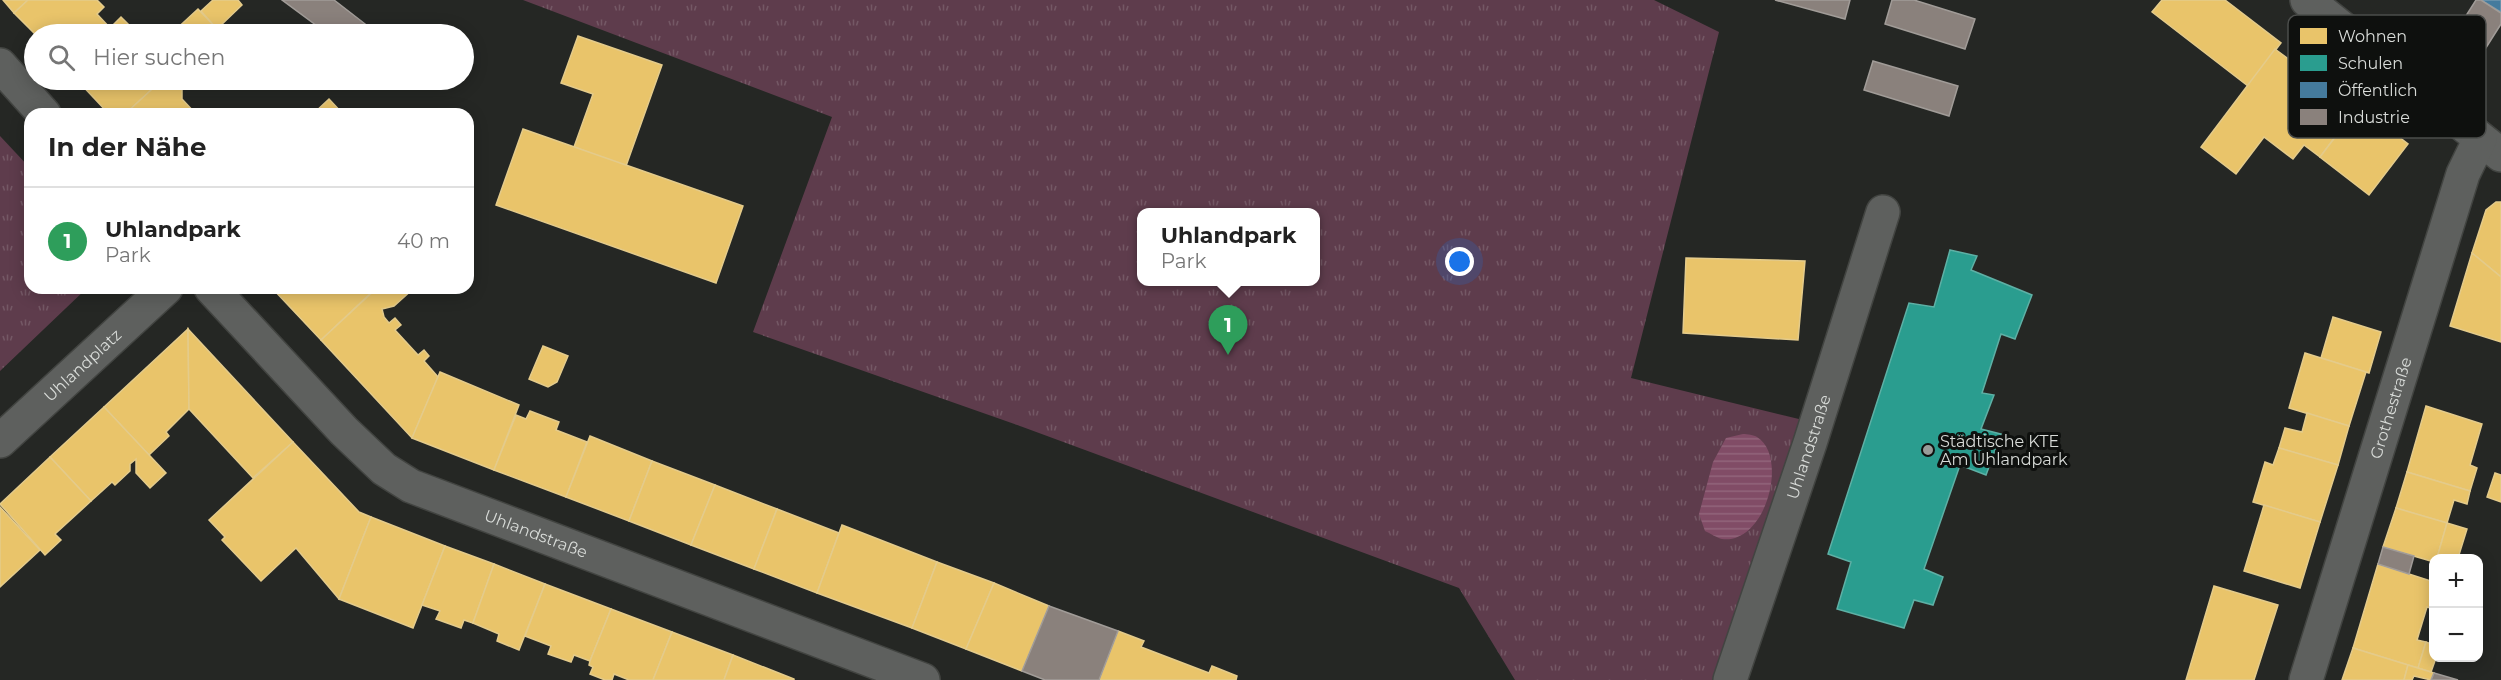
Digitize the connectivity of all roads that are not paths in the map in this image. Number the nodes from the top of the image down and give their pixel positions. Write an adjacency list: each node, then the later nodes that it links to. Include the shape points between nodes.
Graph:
1 (2307, 0): 2 (street)
2 (2326, 15)
3 (0, 65): 4 (street)
4 (39, 108)
5 (2490, 147): 12 (street, Grothestraße, via 2463,174)
6 (1883, 212): 11 (street, Uhlandstraße)
7 (159, 294): 9 (street, Uhlandplatz)
8 (217, 294): 10 (street, Uhlandstraße, via 344,431 384,469 411,486)
9 (0, 441)
10 (923, 680)
11 (1730, 680)
12 (2306, 680)

